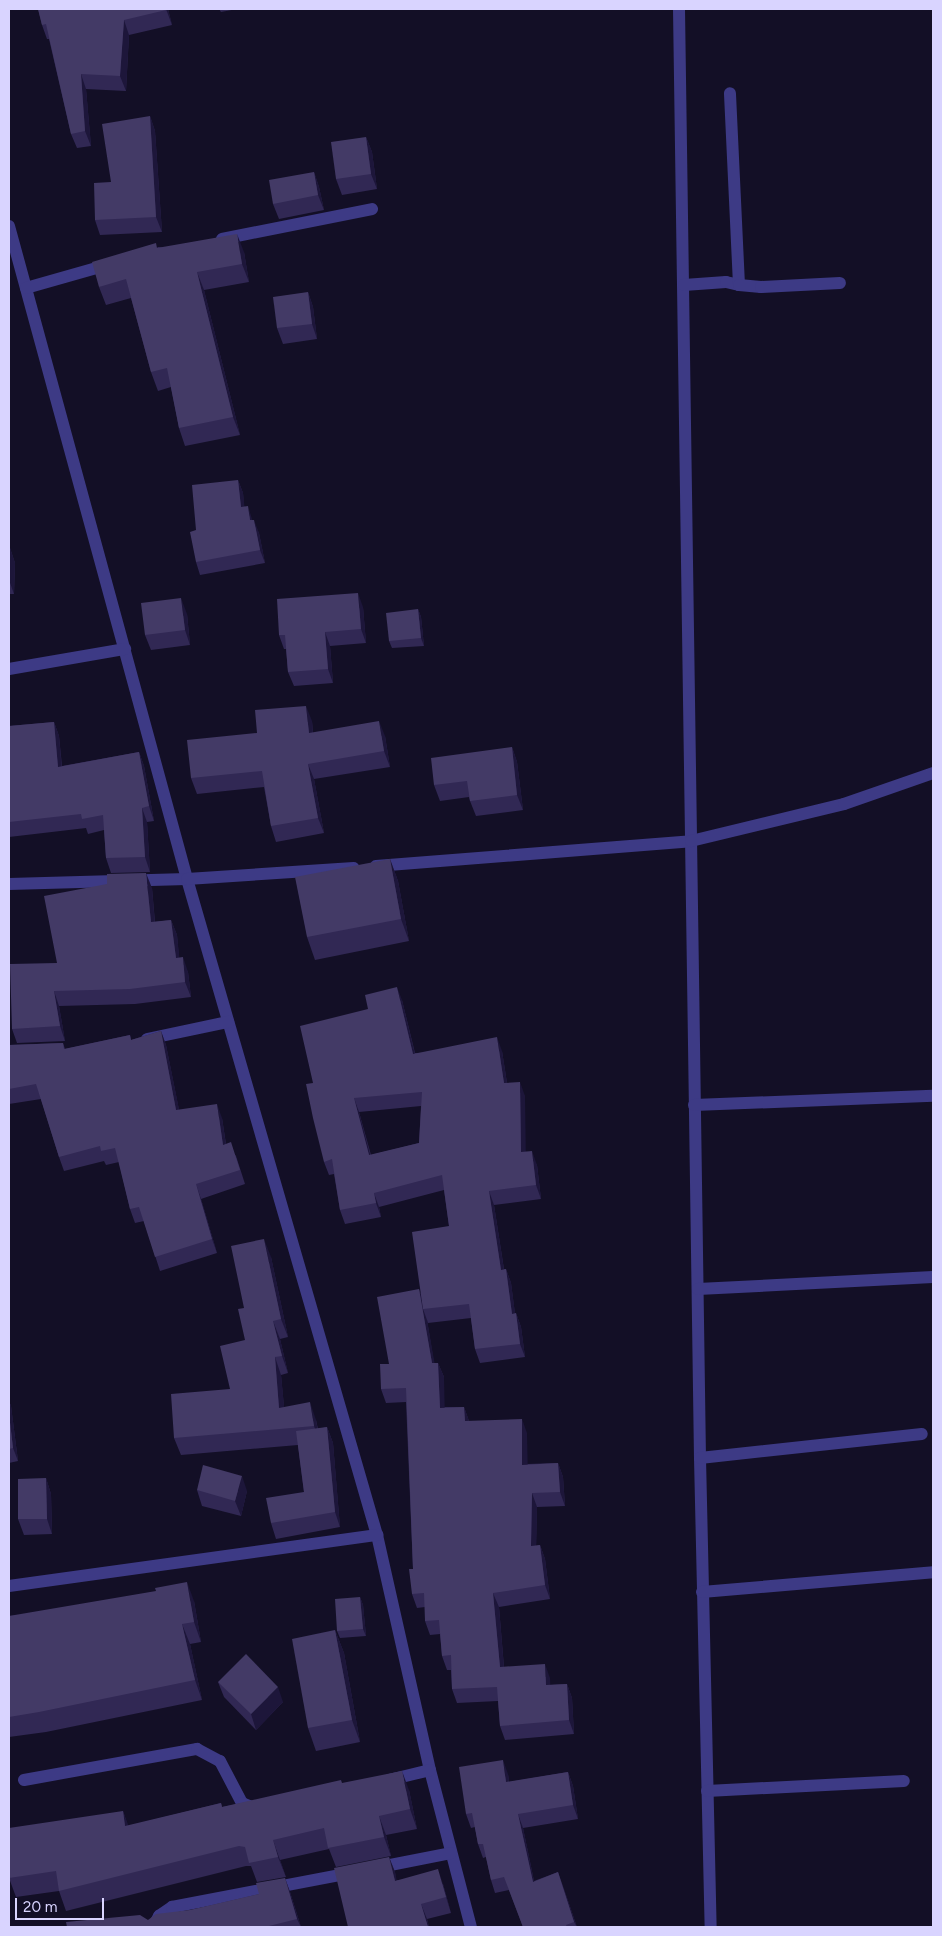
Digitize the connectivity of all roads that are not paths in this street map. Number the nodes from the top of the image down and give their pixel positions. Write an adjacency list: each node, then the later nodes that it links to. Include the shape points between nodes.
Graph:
1 (679, 9): 9 (street)
2 (730, 93): 7 (street)
3 (372, 209): 5 (street)
4 (9, 226): 10 (street)
5 (205, 242)
6 (126, 259): 10 (street)
7 (732, 283): 8 (street, via 761,287); 9 (street)
8 (840, 283)
9 (688, 285): 14 (street)
10 (26, 288): 11 (street)
11 (124, 649): 12 (street); 15 (street)
12 (9, 669)
13 (933, 773): 14 (street, via 844,804)
14 (691, 841): 15 (street); 20 (street)
15 (187, 879): 16 (street); 17 (street)
16 (9, 884)
17 (228, 1022): 18 (street); 25 (street)
18 (131, 1042)
19 (933, 1096): 20 (street)
20 (694, 1105): 22 (street)
21 (933, 1277): 22 (street)
22 (698, 1289): 24 (street)
23 (922, 1434): 24 (street)
24 (700, 1458): 28 (street)
25 (376, 1535): 27 (street); 29 (street)
26 (933, 1572): 28 (street)
27 (9, 1586)
28 (702, 1592): 33 (street)
29 (430, 1770): 32 (street); 35 (street)
30 (24, 1780): 34 (street, via 197,1749 220,1761 242,1803 253,1808)
31 (904, 1781): 33 (street)
32 (372, 1784)
33 (707, 1791): 38 (street)
34 (275, 1807)
35 (451, 1853): 36 (street, via 172,1907 159,1916); 37 (street)
36 (153, 1927)
37 (471, 1927)
38 (711, 1927)

